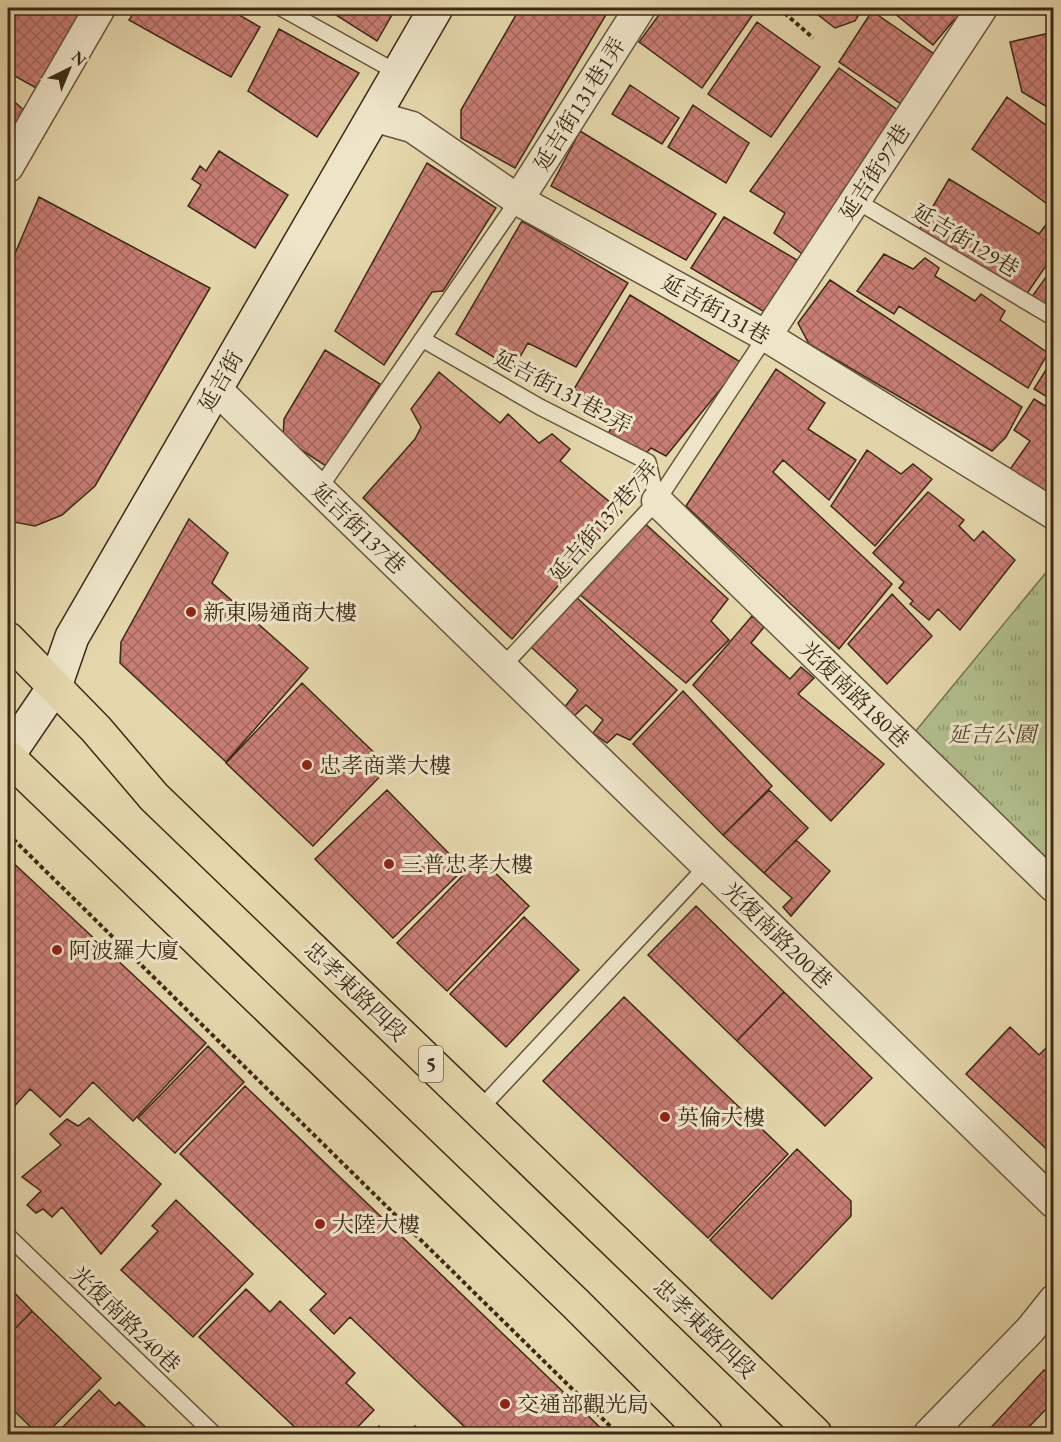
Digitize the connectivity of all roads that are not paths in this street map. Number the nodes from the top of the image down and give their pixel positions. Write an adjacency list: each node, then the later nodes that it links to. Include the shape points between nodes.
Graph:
1 (100, 8): 8 (street)
2 (281, 8): 6 (lane)
3 (436, 8): 6 (street, 延吉街)
4 (640, 8): 9 (street, 延吉街131巷1弄)
5 (982, 8): 10 (street, 延吉街97巷)
6 (398, 73): 7 (street, 延吉街)
7 (373, 116): 9 (street, 延吉街131巷, via 412,127); 14 (street, 延吉街)
8 (8, 167)
9 (518, 200): 12 (street, 延吉街131巷); 13 (lane)
10 (855, 200): 11 (lane, 延吉街129巷); 12 (street, 延吉街97巷)
11 (1053, 318)
12 (766, 336): 16 (lane, 延吉街137巷7弄); 17 (street, 延吉街131巷)
13 (422, 339): 15 (lane); 16 (lane, 延吉街131巷2弄, via 540,407 648,462)
14 (215, 388): 15 (street, 延吉街137巷); 20 (street, 延吉街, via 72,637)
15 (319, 489): 19 (street, 延吉街137巷)
16 (657, 501): 19 (lane, 延吉街137巷7弄); 23 (street, 光復南路180巷)
17 (1053, 514)
18 (8, 639): 20 (main road, 忠孝東路四段 / 5)
19 (502, 667): 22 (street, 光復南路200巷)
20 (55, 686): 21 (street, 延吉街); 24 (main road, 忠孝東路四段 / 5, via 154,796)
21 (8, 756): 29 (main road)
22 (707, 866): 24 (lane); 25 (street, 光復南路200巷)
23 (1053, 887)
24 (479, 1110): 30 (main road, 忠孝東路四段 / 5)
25 (1053, 1203)
26 (8, 1236): 28 (lane, 光復南路240巷)
27 (1053, 1300): 31 (street, via 1030,1330)
28 (214, 1434)
29 (706, 1434)
30 (815, 1434)
31 (929, 1434)

